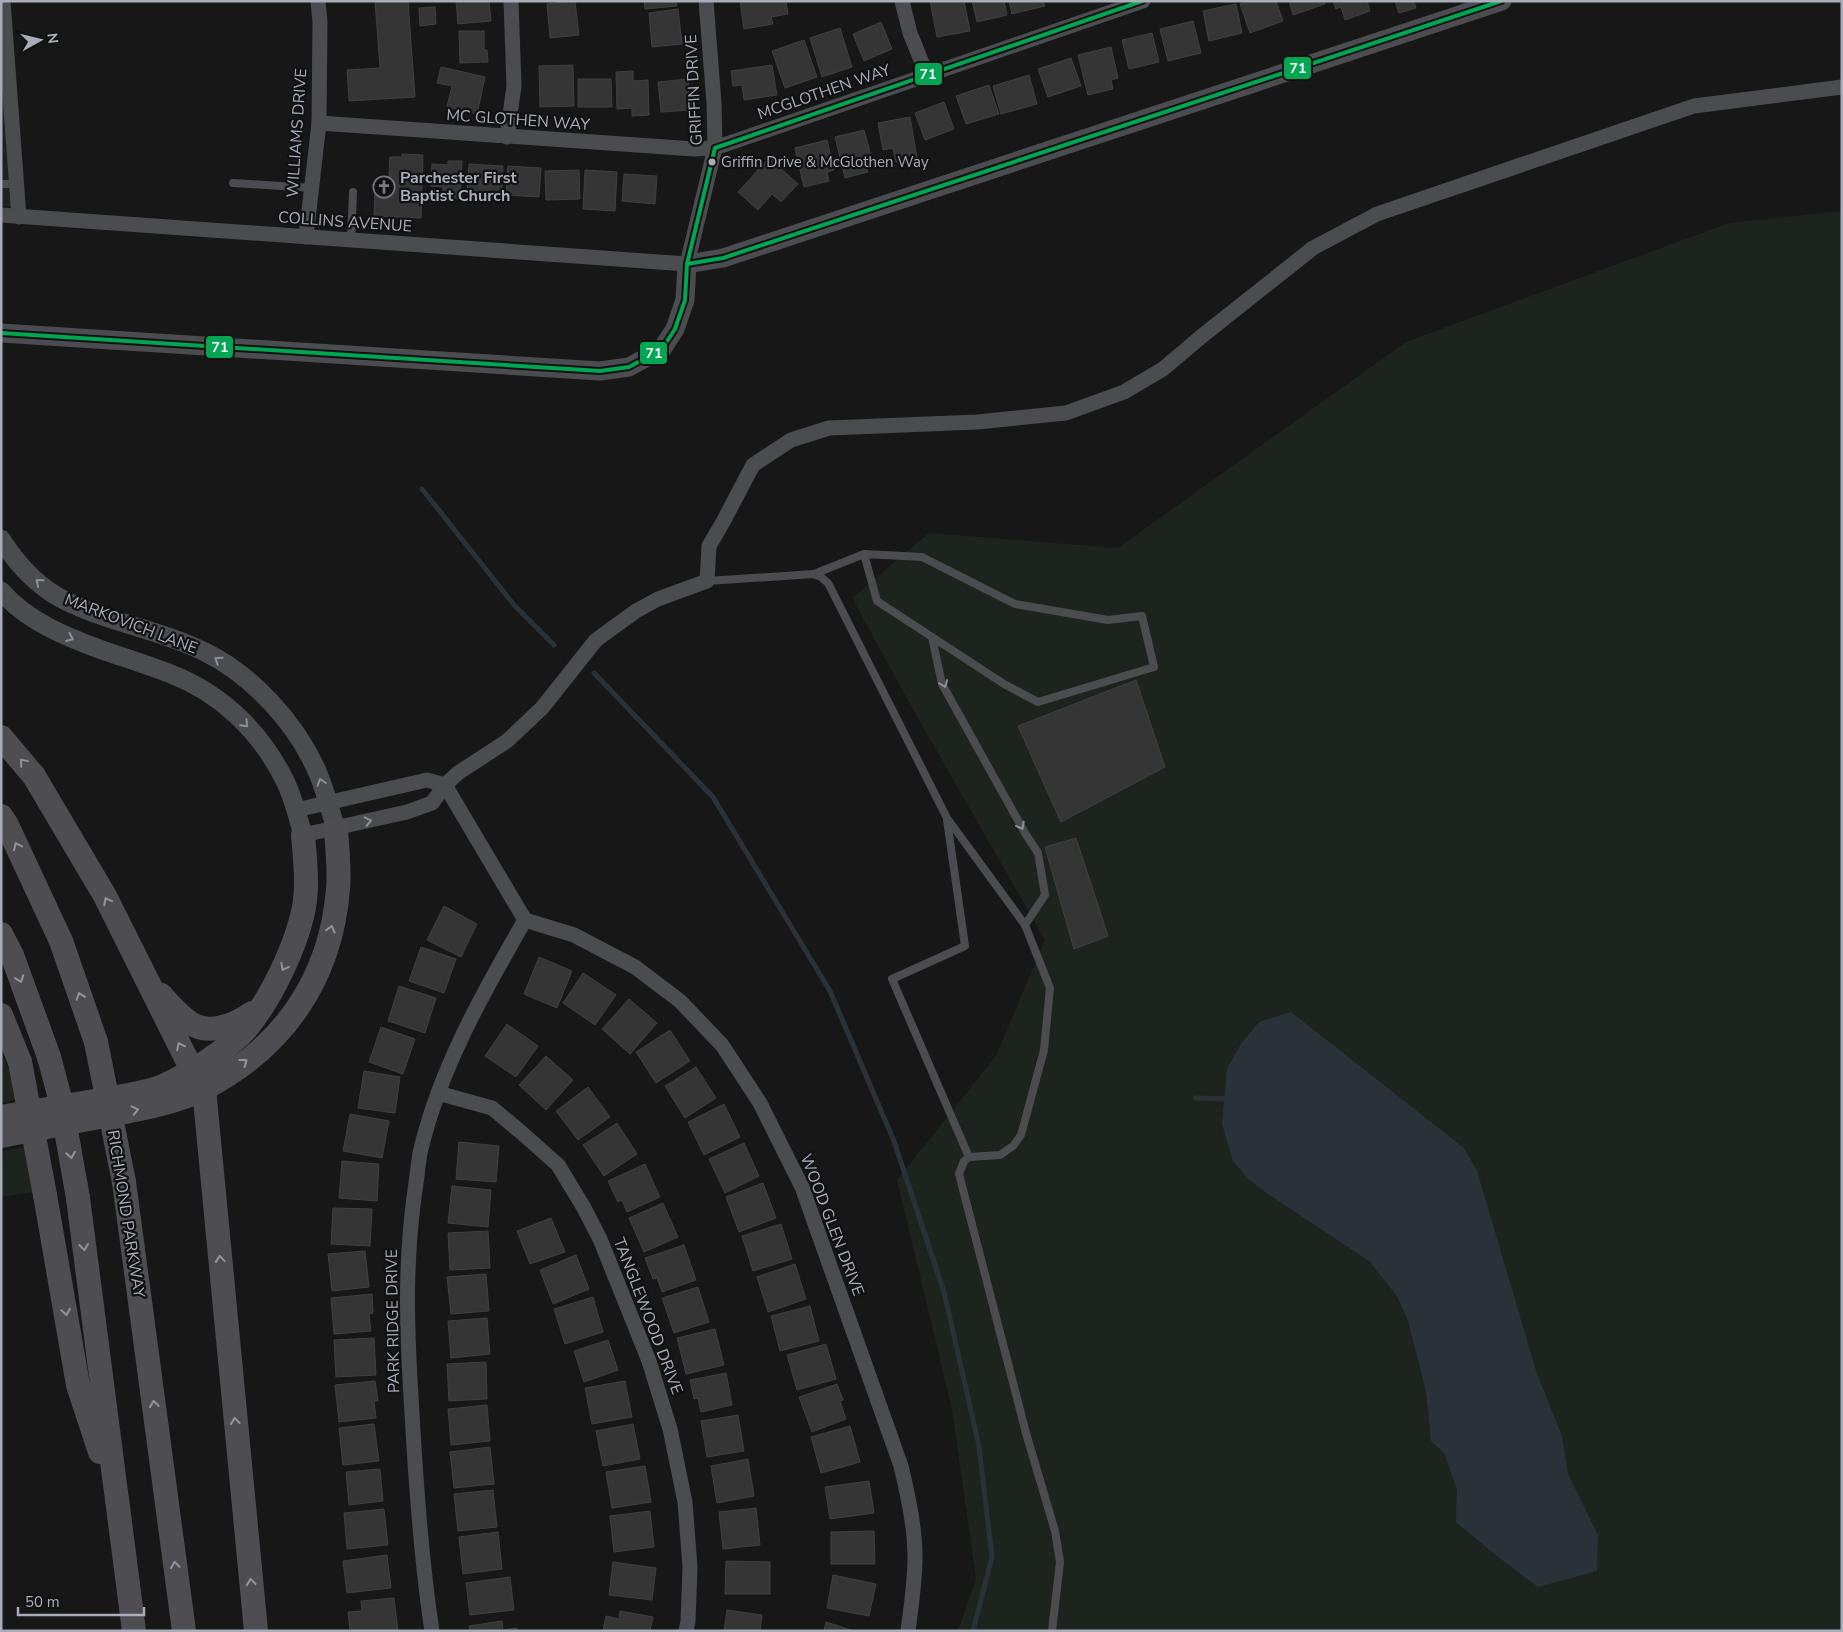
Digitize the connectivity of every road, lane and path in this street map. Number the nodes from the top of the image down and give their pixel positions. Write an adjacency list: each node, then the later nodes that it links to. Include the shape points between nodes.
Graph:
1 (3, 1): 9 (street)
2 (318, 1): 12 (street, WILLIAMS DRIVE)
3 (511, 1): 13 (street, via 514,86)
4 (706, 1): 14 (street, GRIFFIN DRIVE)
5 (902, 1): 10 (street, via 910,33)
6 (1144, 1): 8 (street, MCGLOTHEN WAY)
7 (1502, 1): 24 (street, via 723,258)
8 (1116, 6): 10 (street, MCGLOTHEN WAY)
9 (5, 72): 17 (street)
10 (927, 75): 14 (street, MCGLOTHEN WAY)
11 (1842, 87): 29 (street, via 1694,106 1377,214 1313,248 1163,369 1124,392 1066,413 976,422 830,428 791,440 753,465 709,546)
12 (319, 124): 13 (street, MC GLOTHEN WAY); 18 (street, WILLIAMS DRIVE)
13 (507, 137): 14 (street, MC GLOTHEN WAY)
14 (716, 148): 24 (street, GRIFFIN DRIVE)
15 (233, 183): 18 (lane)
16 (1, 184): 17 (lane)
17 (17, 184): 21 (street)
18 (312, 188): 22 (street, WILLIAMS DRIVE)
19 (354, 192): 23 (lane)
20 (1, 215): 21 (street, COLLINS AVENUE)
21 (19, 217): 22 (street, COLLINS AVENUE)
22 (306, 238): 23 (street, COLLINS AVENUE)
23 (351, 240): 24 (street, COLLINS AVENUE)
24 (687, 264): 25 (street, via 686,300 675,329 662,349 629,367 600,371)
25 (1, 333)
26 (1, 539): 34 (street, MARKOVICH LANE, one-way to 26, via 317,771 299,737 278,709 239,674 206,652 64,600 39,583 13,557)
27 (864, 554): 28 (lane); 31 (lane, via 877,601); 31 (lane, via 922,557 1015,604 1108,620 1142,616 1154,667 1038,702)
28 (814, 574): 29 (lane); 37 (lane, via 828,583)
29 (707, 582): 33 (street, via 658,599 596,640 542,708 506,741 458,773)
30 (1, 591): 35 (street, MARKOVICH LANE, one-way to 35, via 35,619 69,638 172,674 234,711 258,737 283,777)
31 (932, 637): 41 (lane, one-way to 41, via 942,684 1038,853 1045,895)
32 (1, 737): 43 (highway, one-way to 32, via 105,896 34,776)
33 (445, 786): 34 (street, via 426,780); 38 (street, one-way to 33, via 432,803); 40 (street)
34 (328, 803): 35 (street); 38 (street, MARKOVICH LANE)
35 (296, 810): 39 (street, MARKOVICH LANE)
36 (1, 816): 53 (highway, RICHMOND PARKWAY, one-way to 36, bridge, via 124,1182 96,1042 61,942)
37 (947, 818): 41 (lane); 50 (lane, via 965,946 892,979)
38 (336, 829): 39 (street); 46 (highway, one-way to 38, via 245,1062 284,1027 316,978 335,917 338,888)
39 (303, 835): 44 (highway, one-way to 44, via 304,906 287,961)
40 (525, 920): 47 (street, PARK RIDGE DRIVE, via 452,1057); 57 (street, WOOD GLEN DRIVE, via 574,935 635,967 680,1001 722,1046 760,1103 802,1187 902,1466 915,1557)
41 (1025, 925): 50 (lane, via 1050,988 1044,1050 1021,1135 1000,1155)
42 (1, 934): 51 (highway, one-way to 51, bridge, via 49,1056 61,1102 78,1198)
43 (139, 964): 44 (highway, via 162,996 196,1026 227,1026); 46 (highway, one-way to 43)
44 (261, 1006): 46 (highway, via 245,1030 214,1057)
45 (1, 1015): 51 (highway, one-way to 51, bridge, via 20,1062 78,1385)
46 (198, 1079): 48 (highway); 49 (highway, one-way to 46, via 168,1101); 54 (highway, one-way to 46)
47 (438, 1093): 55 (street, PARK RIDGE DRIVE, via 420,1154 406,1279 416,1490); 56 (street, TANGLEWOOD DRIVE, via 492,1108 558,1165 600,1239 649,1360 670,1429 684,1502 690,1567)
48 (1, 1117)
49 (1, 1136)
50 (969, 1157): 58 (lane, via 959,1174 1026,1433 1055,1531 1060,1562)
51 (118, 1510): 52 (highway)
52 (134, 1631)
53 (184, 1631)
54 (256, 1631)
55 (432, 1631)
56 (686, 1631)
57 (908, 1631)
58 (1052, 1631)

